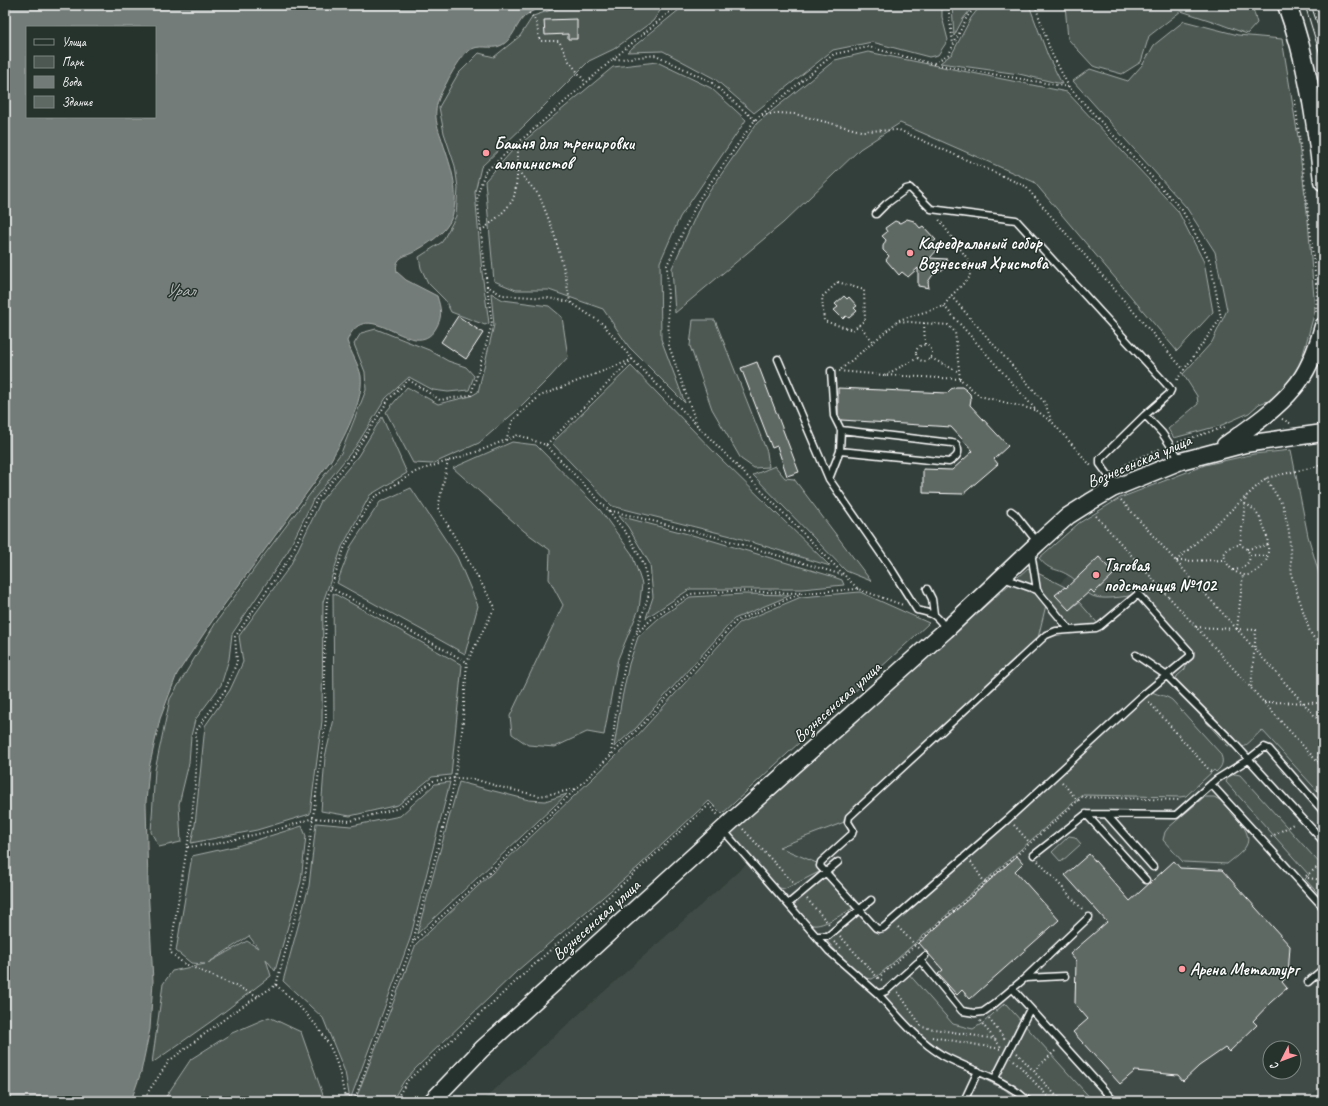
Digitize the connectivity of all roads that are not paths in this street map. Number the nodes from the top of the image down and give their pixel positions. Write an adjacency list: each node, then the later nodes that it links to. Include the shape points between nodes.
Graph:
1 (1287, 5): 2 (main road, via 1305,61 1317,125)
2 (1323, 181)
3 (876, 214): 7 (lane, via 908,188 912,188 931,209 1016,220 1170,388 1169,394)
4 (1320, 322): 11 (main road, via 1316,348 1294,388 1272,410)
5 (778, 359): 13 (lane)
6 (831, 371): 8 (lane, via 834,416)
7 (1145, 416): 12 (lane, via 1162,433); 14 (lane, via 1100,459 1100,464)
8 (841, 430): 10 (lane); 10 (lane, via 952,442 956,444 958,453 956,458 949,462)
9 (1323, 433): 11 (main road, Вознесенская улица, via 1245,444)
10 (840, 451): 13 (lane)
11 (1216, 451): 12 (main road, Вознесенская улица)
12 (1181, 461): 14 (main road, Вознесенская улица)
13 (829, 479): 20 (lane, via 917,610)
14 (1114, 488): 16 (main road, Вознесенская улица, via 1068,516)
15 (1011, 512): 16 (lane, via 1015,514)
16 (1034, 546): 17 (main road, Вознесенская улица); 19 (lane)
17 (1002, 578): 19 (lane); 22 (main road, Вознесенская улица)
18 (927, 589): 20 (lane, via 932,599)
19 (1037, 590): 21 (lane)
20 (934, 614): 22 (lane)
21 (1069, 629): 24 (lane, via 1100,626 1138,594 1190,653 1190,656); 35 (lane, via 1046,635 1037,642 848,817 852,834 820,863)
22 (946, 630): 30 (main road, Вознесенская улица)
23 (1136, 654): 24 (lane)
24 (1167, 676): 25 (lane); 40 (lane, via 883,928 876,928)
25 (1249, 759): 26 (lane); 27 (lane, via 1262,748 1268,748); 31 (lane)
26 (1211, 784): 29 (lane, via 1175,815); 39 (lane)
27 (1323, 811)
28 (1086, 814): 29 (lane); 32 (lane); 36 (lane)
29 (1107, 815): 34 (lane)
30 (723, 830): 38 (lane); 54 (main road, Вознесенская улица, via 482,1049)
31 (1323, 840)
32 (1034, 855)
33 (838, 862): 35 (lane)
34 (1153, 867)
35 (825, 873): 38 (lane); 40 (lane)
36 (1146, 880)
37 (871, 900): 40 (lane)
38 (788, 904): 42 (lane)
39 (1323, 907)
40 (859, 911): 42 (lane, via 828,936)
41 (1089, 917): 47 (lane)
42 (816, 936): 50 (lane, via 829,951)
43 (926, 956): 44 (lane)
44 (920, 960): 49 (lane, via 962,1011 983,1012); 50 (lane, via 886,991)
45 (1323, 969): 48 (lane)
46 (1065, 976): 47 (lane)
47 (1025, 978): 49 (lane)
48 (1308, 982)
49 (1012, 988): 51 (lane)
50 (878, 994): 52 (lane, via 929,1046 943,1056)
51 (1030, 1009): 53 (lane); 57 (lane)
52 (978, 1071): 53 (lane); 55 (lane)
53 (995, 1078): 56 (lane)
54 (432, 1101)
55 (964, 1101)
56 (1028, 1101)
57 (1114, 1101)

